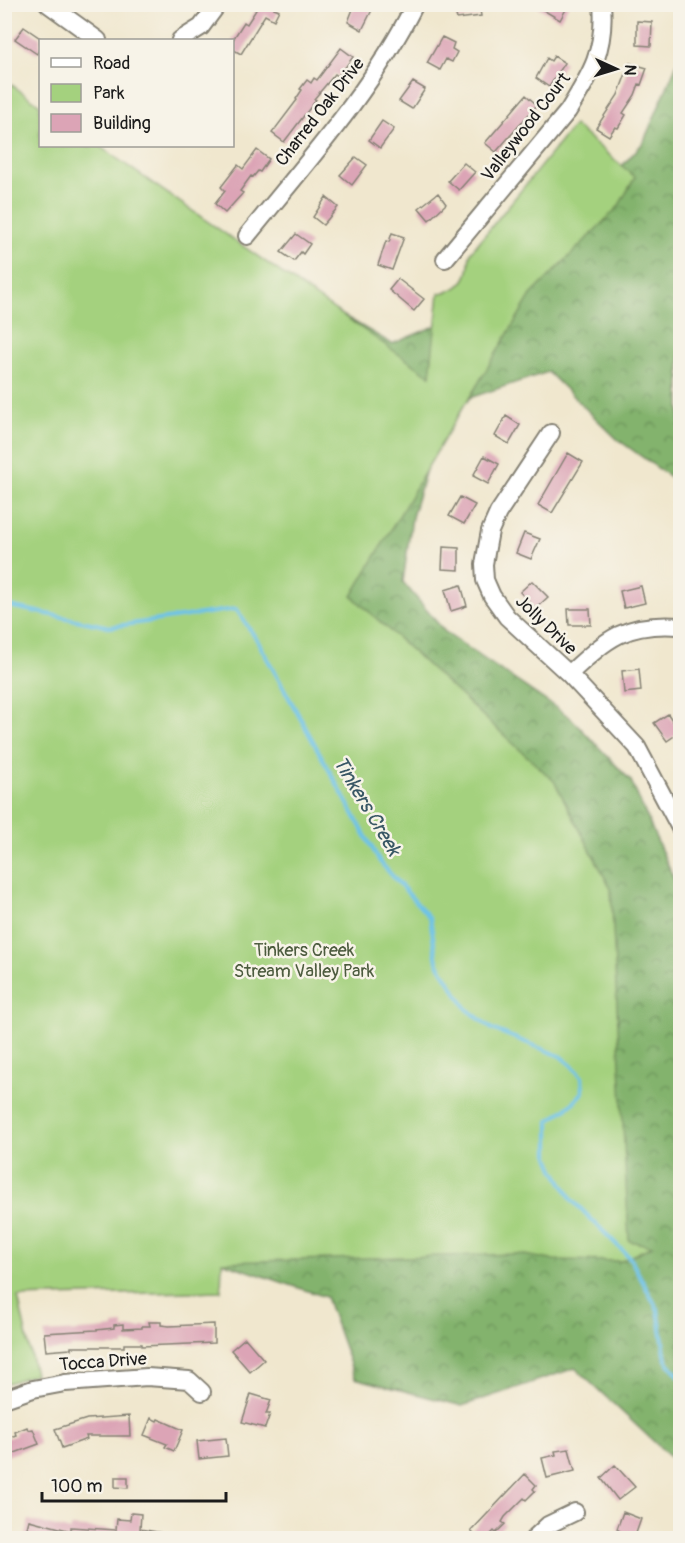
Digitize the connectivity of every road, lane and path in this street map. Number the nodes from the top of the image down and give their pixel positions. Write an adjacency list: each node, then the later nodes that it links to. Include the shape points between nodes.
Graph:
1 (48, 4): 5 (street)
2 (218, 4): 6 (street, via 201,27)
3 (415, 4): 7 (street, Charred Oak Drive, via 364,90)
4 (602, 4): 8 (street, Valleywood Court, via 603,25 592,71 568,111)
5 (97, 39)
6 (182, 39)
7 (247, 236)
8 (445, 259)
9 (551, 433): 11 (street, Jolly Drive, via 498,513 490,531 485,580 507,617)
10 (681, 626): 11 (street, via 636,627 598,647)
11 (569, 674): 12 (street, Jolly Drive, via 637,747)
12 (681, 828)
13 (202, 1392): 14 (street, Tocca Drive, via 189,1380 147,1377 65,1383)
14 (4, 1399)
15 (575, 1512): 16 (street, via 548,1525)
16 (534, 1539)

